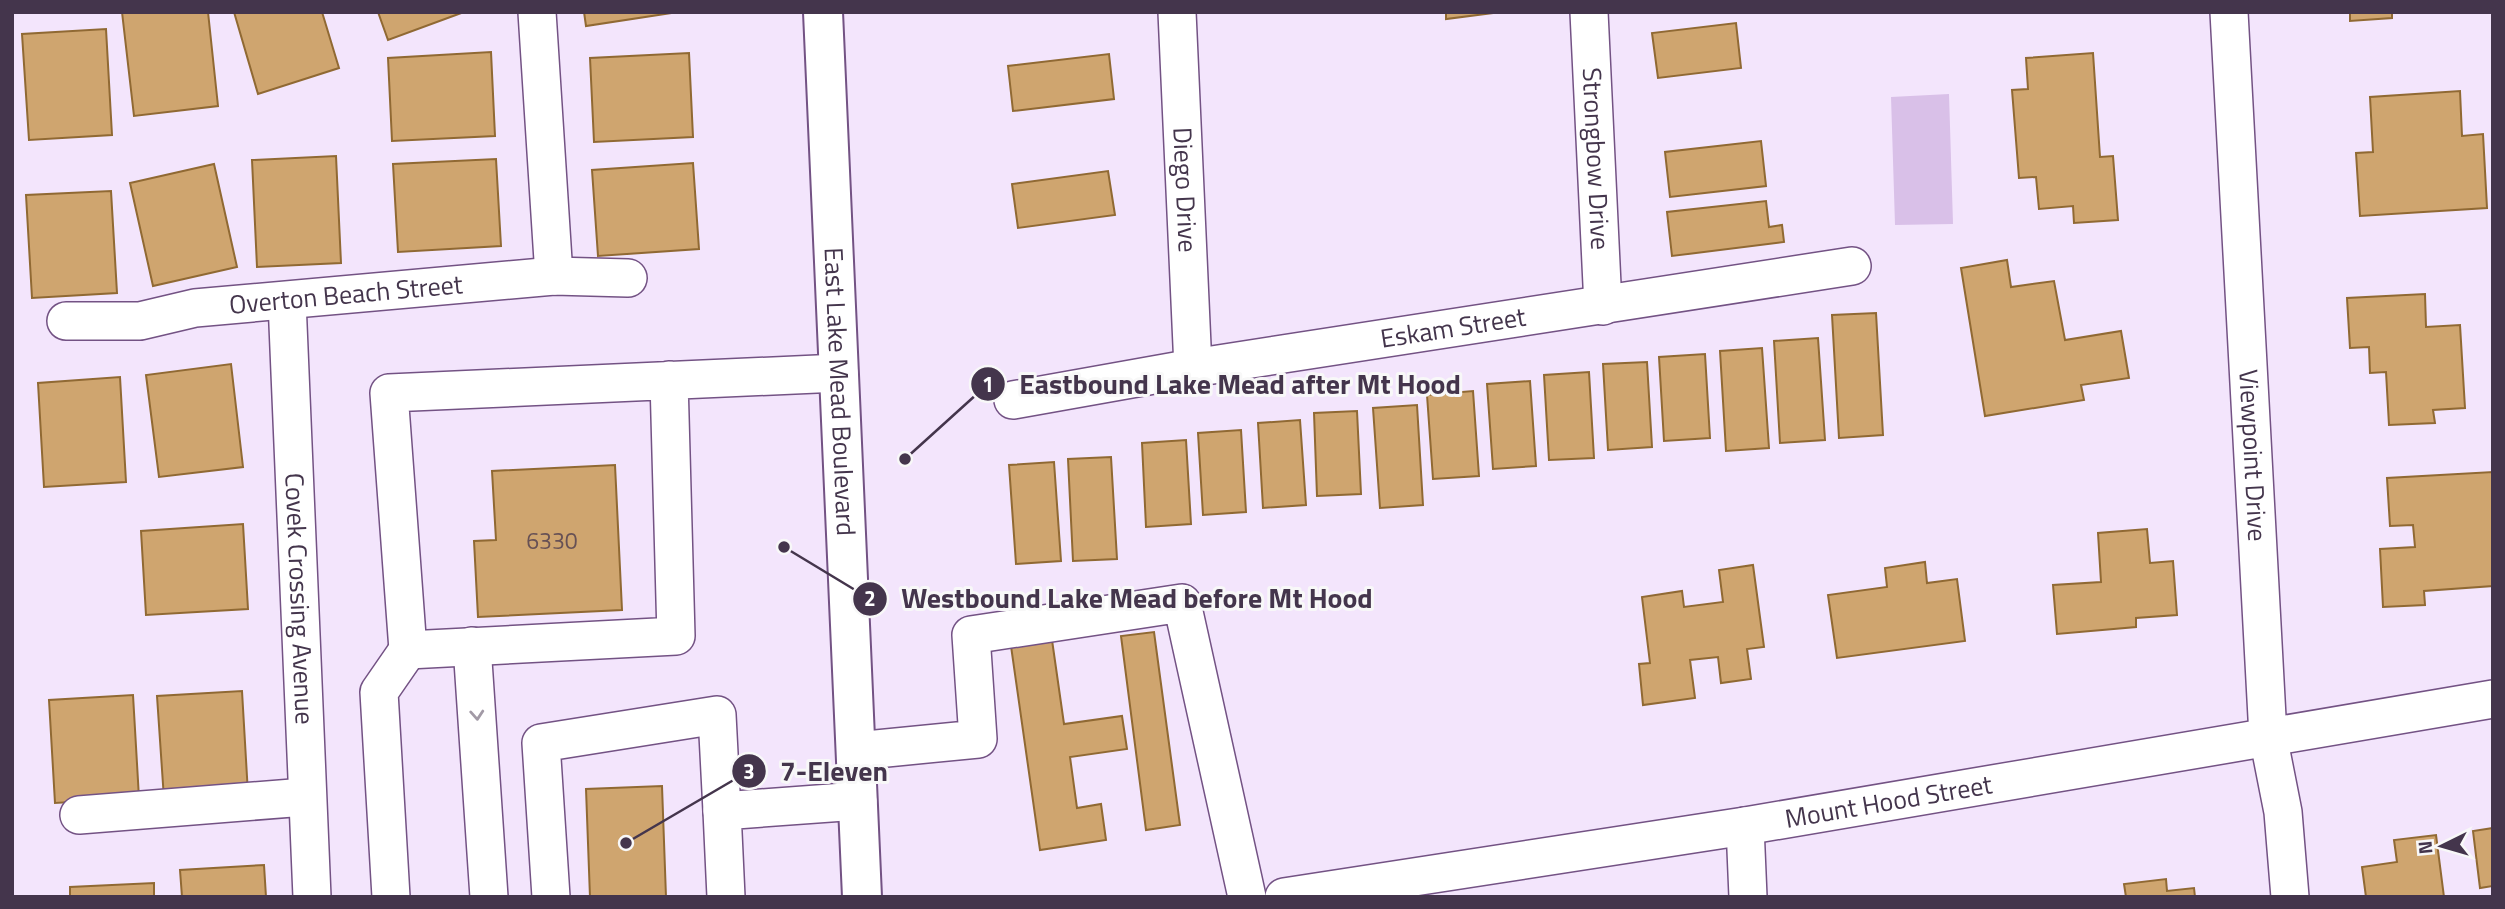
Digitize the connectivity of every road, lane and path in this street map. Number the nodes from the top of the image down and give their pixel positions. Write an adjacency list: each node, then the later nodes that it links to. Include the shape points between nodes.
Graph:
1 (537, 12): 7 (street)
2 (823, 12): 13 (main road, East Lake Mead Boulevard)
3 (1177, 12): 12 (street, Diego Drive)
4 (1589, 12): 10 (street, Strongbow Drive)
5 (2229, 12): 19 (street, Viewpoint Drive)
6 (1852, 267): 10 (street, Eskam Street)
7 (554, 276): 8 (street, Overton Beach Street); 9 (street, Overton Beach Street)
8 (628, 278)
9 (287, 301): 11 (street, Overton Beach Street, via 195,308 139,321); 21 (street, Covek Crossing Avenue)
10 (1603, 306): 12 (street, Eskam Street)
11 (66, 321)
12 (1193, 368): 15 (street, Eskam Street)
13 (839, 373): 14 (street); 20 (main road, East Lake Mead Boulevard)
14 (669, 380): 16 (street, via 676,636); 17 (street, via 389,393)
15 (1013, 400)
16 (472, 646): 17 (street); 28 (street, one-way to 28)
17 (408, 650): 27 (street, via 379,692)
18 (2493, 699): 19 (street, Mount Hood Street)
19 (2268, 736): 25 (street, Mount Hood Street); 35 (street, Viewpoint Drive, via 2283,812)
20 (856, 751): 22 (main road, East Lake Mead Boulevard); 32 (street, via 978,739 971,635 1182,603)
21 (305, 797): 24 (street); 26 (street, Covek Crossing Avenue)
22 (858, 801): 23 (street); 31 (main road, East Lake Mead Boulevard)
23 (722, 811): 29 (street, via 717,715 541,743); 30 (street)
24 (79, 816)
25 (1745, 826): 33 (street, Mount Hood Street); 34 (street)
26 (312, 897)
27 (391, 897)
28 (489, 897)
29 (551, 897)
30 (726, 897)
31 (862, 897)
32 (1247, 897)
33 (1283, 897)
34 (1748, 897)
35 (2290, 897)

